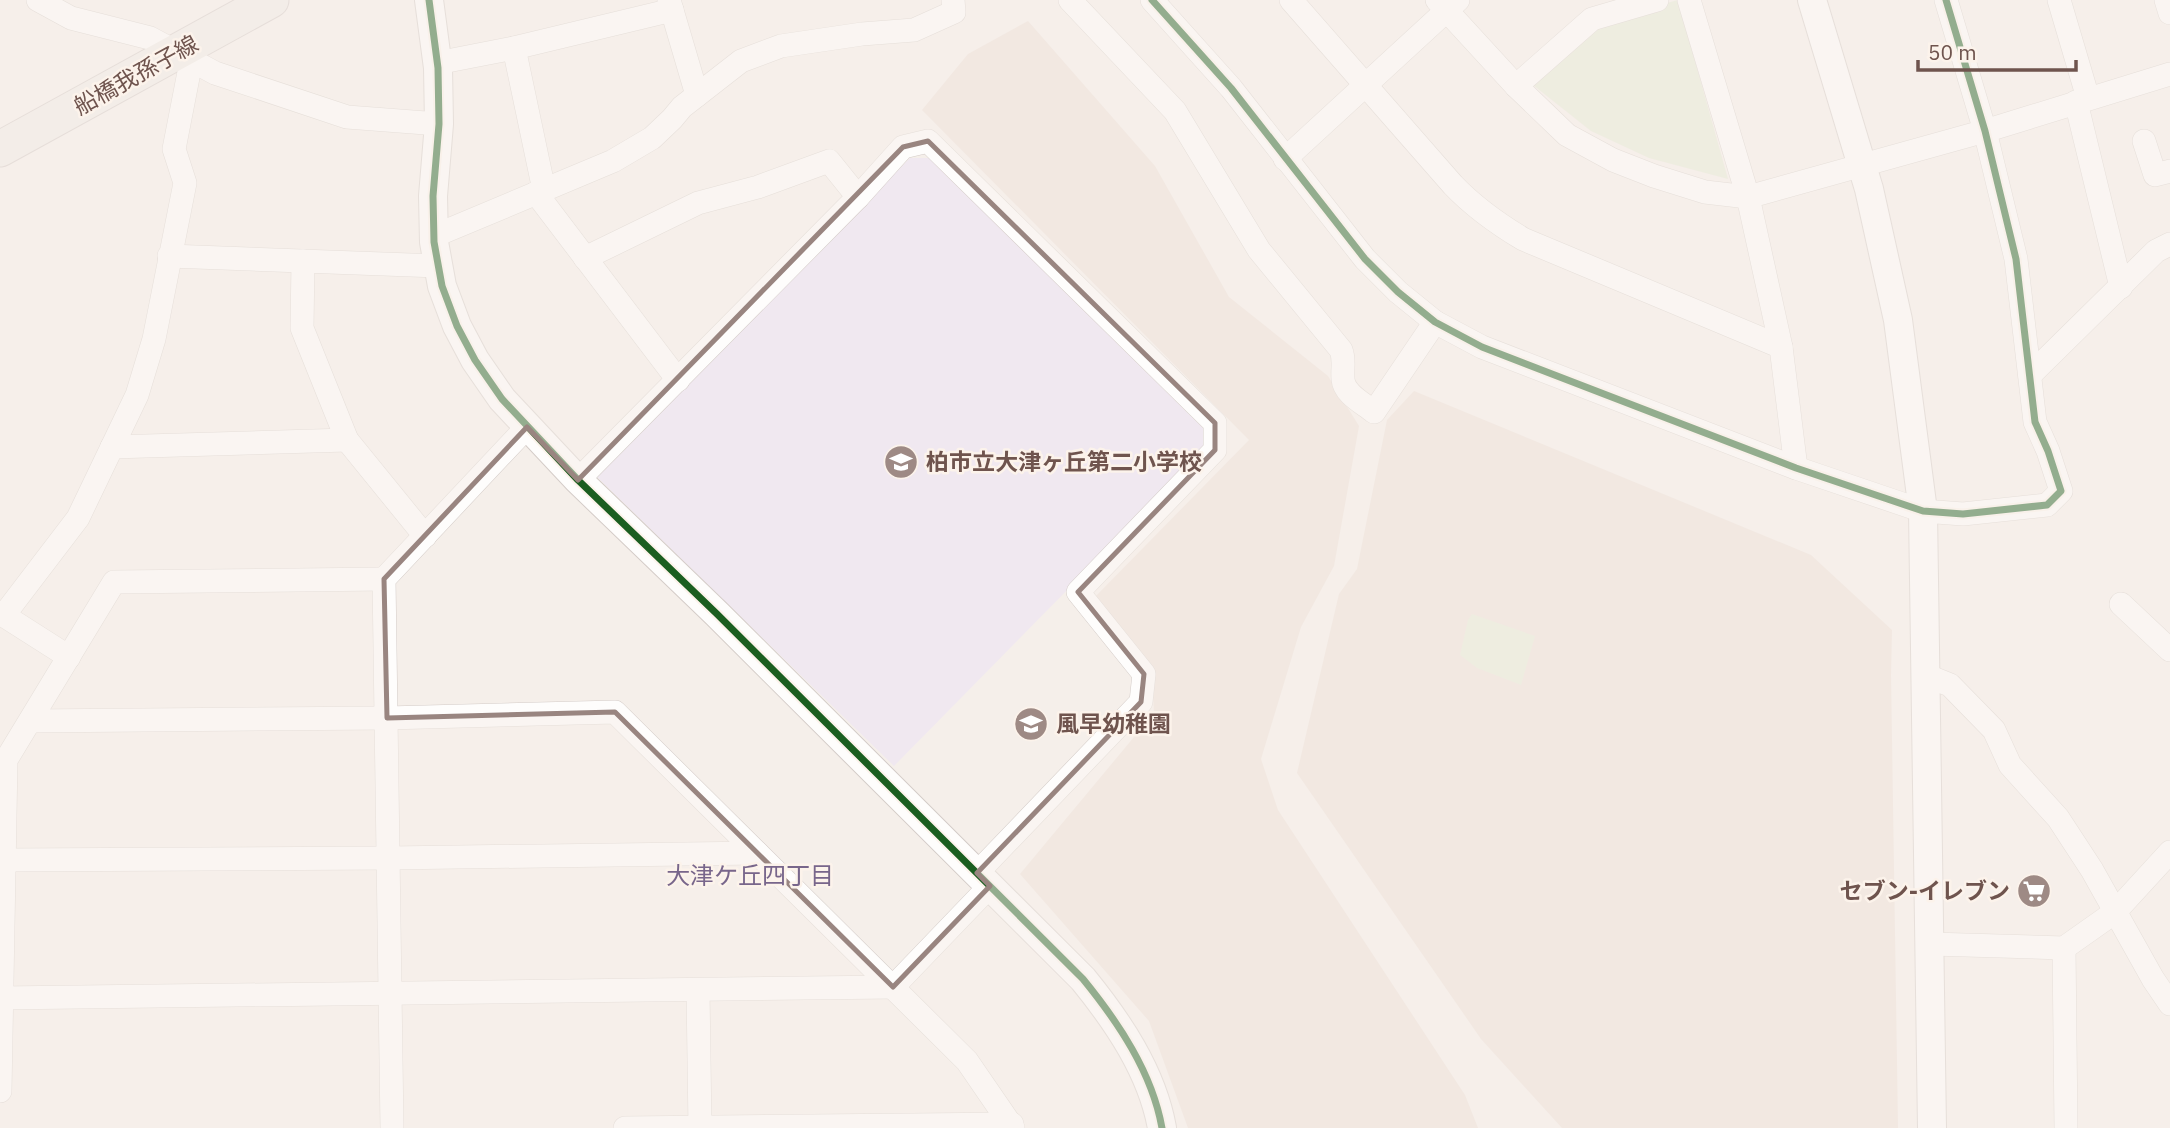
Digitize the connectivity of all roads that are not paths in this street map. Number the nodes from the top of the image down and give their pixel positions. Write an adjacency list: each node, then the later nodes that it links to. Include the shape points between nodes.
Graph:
1 (38, 0): 18 (street, via 71,18 150,38)
2 (271, 0): 18 (main road, 船橋我孫子線)
3 (429, 0): 19 (street)
4 (1070, 0): 42 (street, via 1179,117 1259,250 1341,350 1348,392 1374,412)
5 (1152, 0): 29 (street, via 1231,88)
6 (1291, 0): 21 (street)
7 (1657, 0): 22 (street, via 1592,19)
8 (1689, 0): 34 (street)
9 (1812, 0): 30 (street)
10 (1946, 0): 26 (street)
11 (2059, 0): 24 (street)
12 (2166, 0): 16 (street)
13 (959, 2): 23 (street, via 954,12 914,30 781,46 741,61)
14 (1447, 3): 21 (street); 22 (street)
15 (671, 5): 17 (street); 23 (street)
16 (2170, 13)
17 (513, 48): 19 (street); 32 (street)
18 (183, 58): 25 (street, via 243,84 347,117); 28 (main road, 船橋我孫子線); 37 (street, via 174,149 185,183)
19 (437, 63): 25 (street)
20 (2170, 74): 24 (street)
21 (1366, 85): 29 (street); 43 (street, via 1470,203 1523,240)
22 (1516, 86): 34 (street, via 1567,135 1613,160 1705,192)
23 (697, 95): 32 (street, via 652,138 613,161)
24 (2082, 100): 26 (street); 41 (street)
25 (439, 124): 35 (street)
26 (1985, 131): 30 (street); 44 (street, via 2016,259)
27 (2144, 141): 31 (street, via 2155,175)
28 (0, 149)
29 (1285, 159): 42 (street, via 1365,259)
30 (1862, 166): 34 (street); 51 (street, via 1898,320)
31 (2170, 171)
32 (540, 192): 35 (street); 38 (street)
33 (858, 197): 38 (street, via 829,161 698,203); 45 (street); 65 (street, via 903,147 928,141 1215,423 1214,450 1078,592 1144,674 1141,702)
34 (1748, 197): 43 (street)
35 (434, 236): 40 (street)
36 (2170, 244): 41 (street)
37 (169, 256): 39 (street); 48 (street, via 151,350 137,395)
38 (585, 258): 45 (street)
39 (303, 261): 40 (street); 47 (street, via 302,328)
40 (439, 266): 46 (street, via 457,327 502,399)
41 (2121, 287): 44 (street)
42 (1435, 322): 49 (street, via 1482,347)
43 (1781, 347): 49 (street)
44 (2030, 375): 51 (street, via 2035,422 2061,491 2047,505 1963,514)
45 (678, 380): 50 (street)
46 (527, 428): 50 (street); 52 (street)
47 (347, 440): 48 (street); 52 (street)
48 (112, 447): 55 (street, via 78,518)
49 (1796, 468): 51 (street)
50 (578, 480): 65 (street)
51 (1923, 511): 58 (street)
52 (425, 536): 53 (street)
53 (384, 579): 57 (street, via 114,582); 59 (street)
54 (2121, 604): 56 (street)
55 (2, 614): 57 (street)
56 (2170, 650)
57 (69, 657): 60 (street)
58 (1925, 675): 66 (street, via 1950,685 1994,730 2010,765 2057,818); 67 (street)
59 (387, 718): 60 (street); 62 (street, via 615,712); 63 (street)
60 (32, 721): 64 (street, via 6,760)
61 (2170, 852): 66 (street)
62 (757, 853): 63 (street); 69 (street)
63 (390, 858): 64 (street); 71 (street)
64 (5, 860): 72 (street)
65 (984, 880): 69 (street); 79 (street, via 1106,1007 1140,1065)
66 (2115, 912): 68 (street); 73 (street)
67 (1931, 944): 68 (street); 80 (street)
68 (2064, 948): 81 (street)
69 (893, 987): 70 (street); 75 (street, via 967,1061)
70 (698, 990): 71 (street); 78 (street)
71 (391, 994): 72 (street); 76 (street)
72 (1, 998): 74 (street)
73 (2170, 1004)
74 (0, 1091)
75 (1013, 1126): 78 (street)
76 (391, 1128)
77 (625, 1128): 78 (street)
78 (700, 1128)
79 (1162, 1128)
80 (1932, 1128)
81 (2066, 1128)

